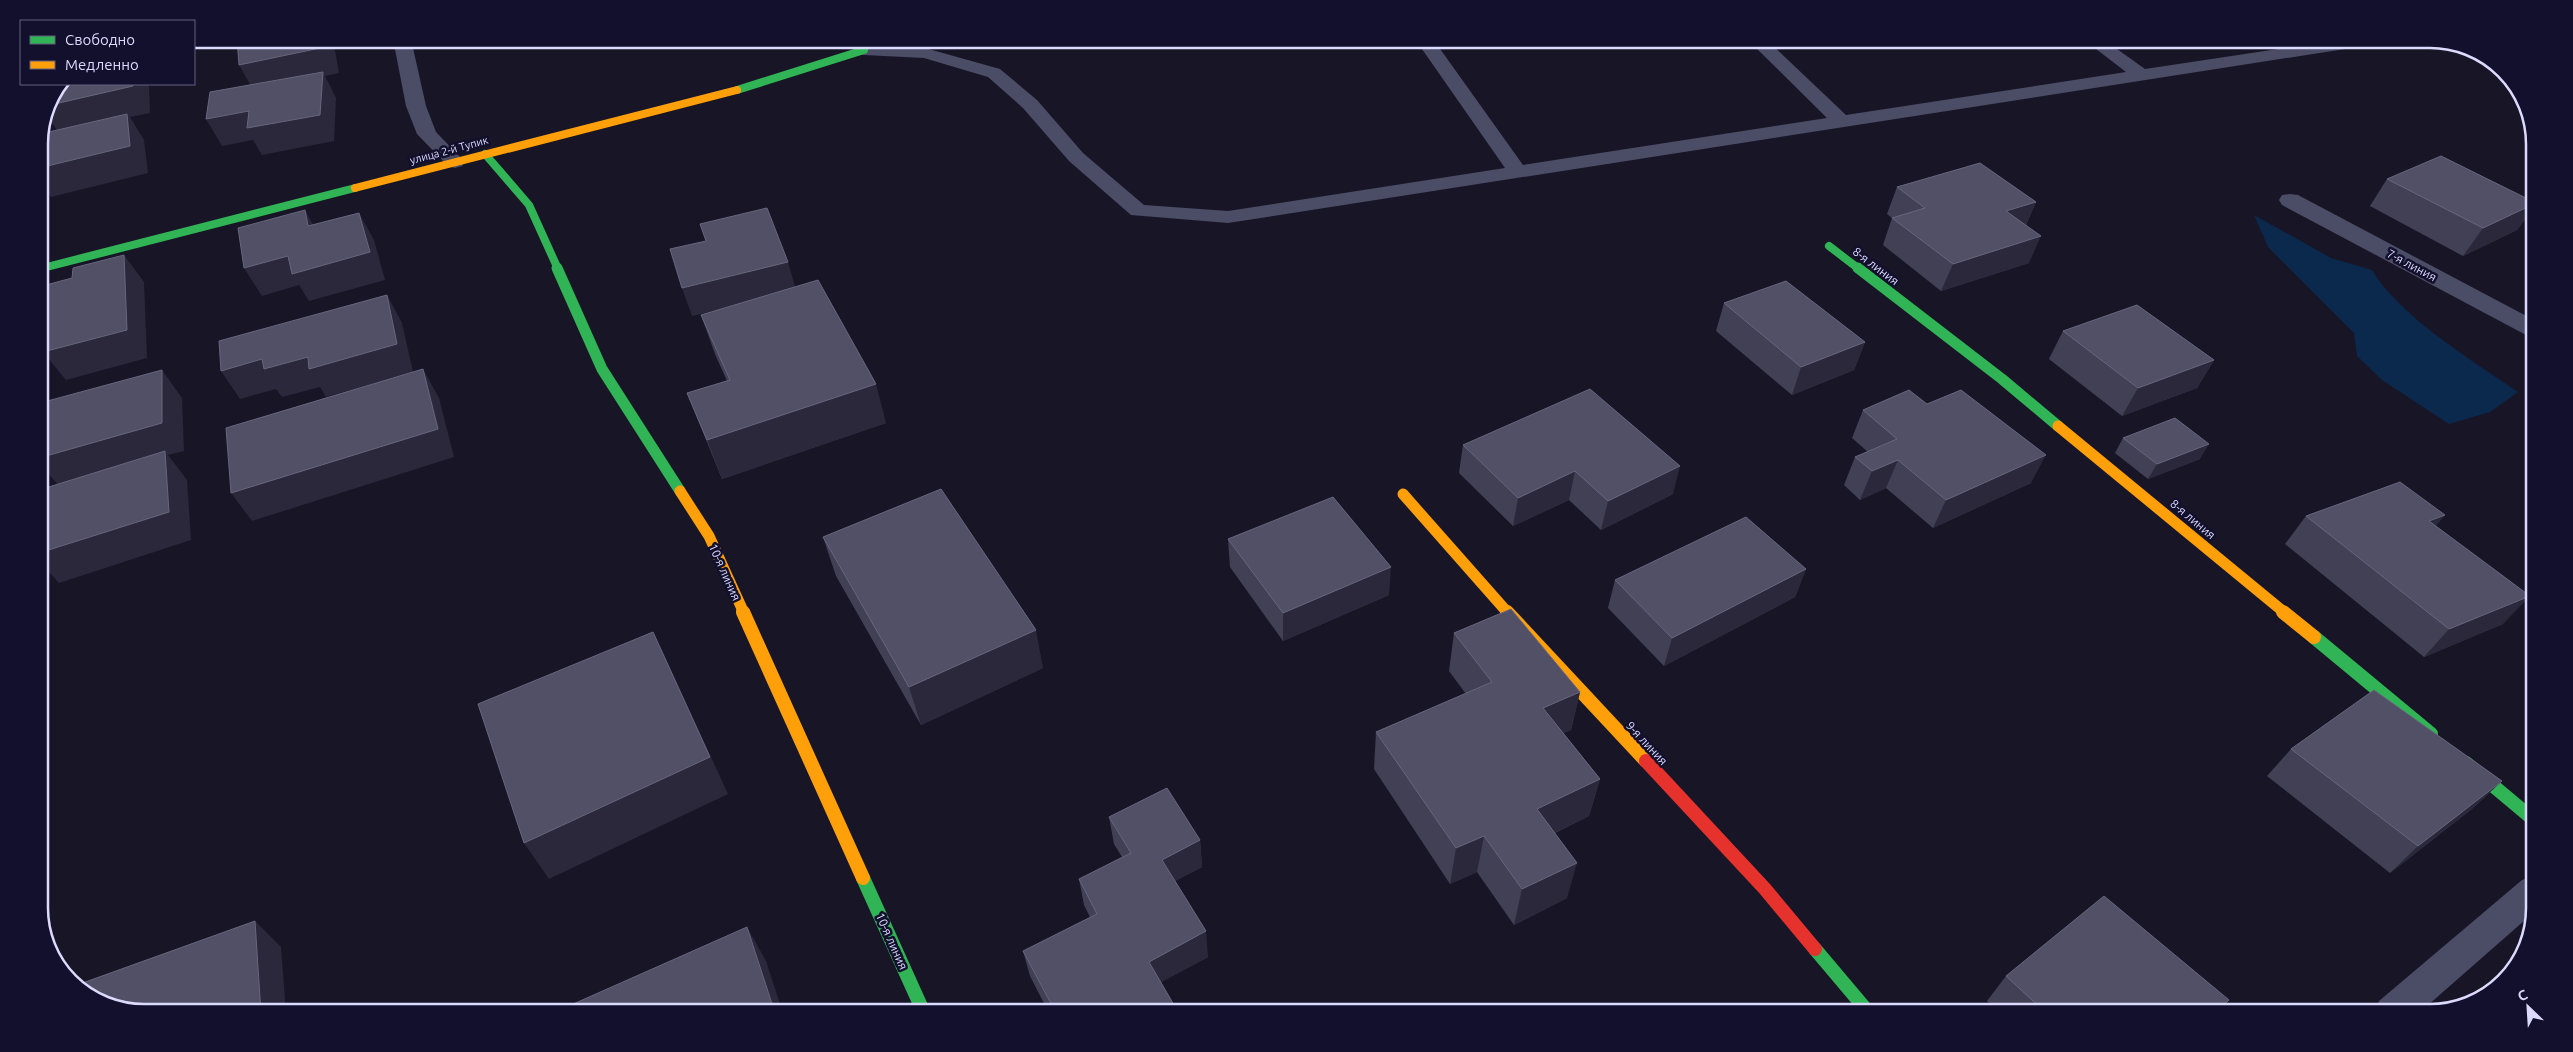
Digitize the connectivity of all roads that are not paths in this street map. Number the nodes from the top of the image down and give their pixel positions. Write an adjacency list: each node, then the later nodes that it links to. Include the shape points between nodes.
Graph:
1 (404, 48): 11 (street, via 416,106 427,134)
2 (852, 48): 10 (street, улица 2-й Тупик, via 774,80)
3 (884, 48): 12 (lane, via 925,53 994,73 1030,104 1076,157 1138,212 1228,216)
4 (1430, 48): 12 (lane)
5 (1765, 48): 9 (lane)
6 (2104, 48): 8 (lane)
7 (2318, 48): 8 (lane)
8 (2141, 75): 9 (lane)
9 (1841, 121): 12 (lane)
10 (485, 154): 11 (street, улица 2-й Тупик); 22 (street, 10-я линия, via 529,205 602,369 710,536)
11 (454, 162): 15 (street, улица 2-й Тупик)
12 (1517, 171)
13 (2290, 200): 16 (street, 7-я линия)
14 (1829, 246): 18 (street, 8-я линия, via 2002,379)
15 (48, 267)
16 (2525, 325)
17 (1403, 494): 23 (street, 9-я линия, via 1528,636 1765,889)
18 (2443, 744)
19 (2458, 757): 20 (street)
20 (2526, 813)
21 (2526, 899): 24 (street)
22 (920, 1004)
23 (1861, 1004)
24 (2403, 1004)

